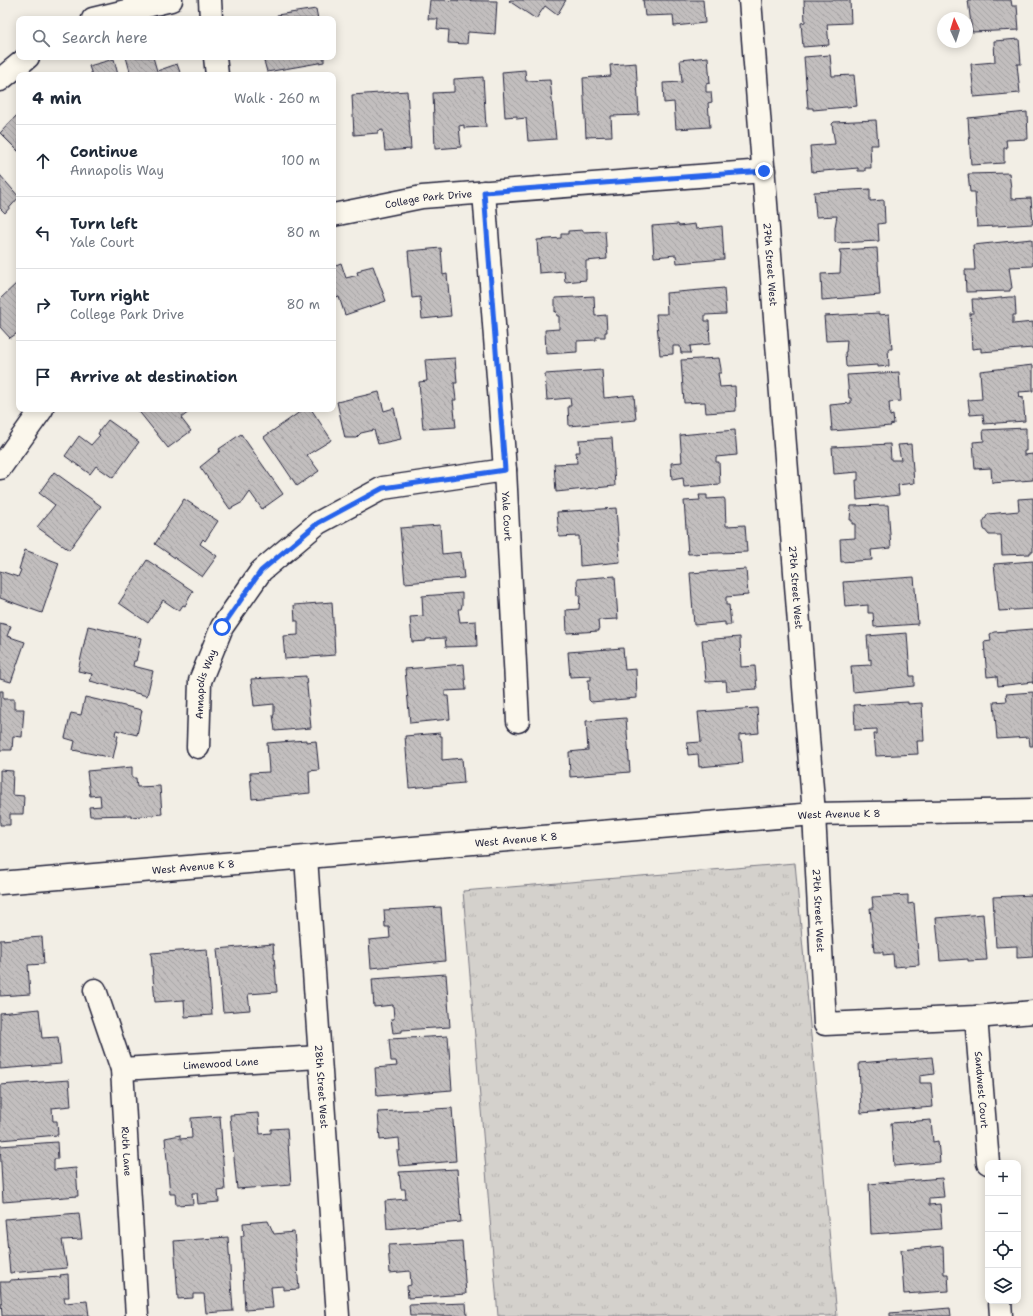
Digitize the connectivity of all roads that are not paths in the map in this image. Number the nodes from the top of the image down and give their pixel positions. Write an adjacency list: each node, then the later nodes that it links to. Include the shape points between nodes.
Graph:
1 (171, 0): 4 (street)
2 (210, 0): 5 (street)
3 (750, 0): 10 (street, 27th Street West)
4 (105, 16)
5 (212, 16)
6 (24, 60): 9 (street)
7 (215, 60): 8 (street)
8 (217, 72)
9 (0, 80)
10 (764, 171): 11 (street, College Park Drive); 19 (street, 27th Street West)
11 (484, 192): 12 (street, College Park Drive, via 422,197); 15 (street, Yale Court)
12 (336, 214)
13 (40, 412): 14 (street)
14 (0, 468)
15 (505, 470): 16 (street, Yale Court); 17 (street, Annapolis Way, via 383,488 318,523 261,571 222,627 200,681)
16 (518, 721)
17 (198, 747)
18 (1033, 810): 19 (street, West Avenue K 8)
19 (814, 814): 20 (street, West Avenue K 8); 24 (street, 27th Street West, via 825,1024)
20 (306, 857): 21 (street, West Avenue K 8); 25 (street, 28th Street West)
21 (0, 883)
22 (95, 990): 26 (street, Ruth Lane)
23 (1033, 1012): 24 (street)
24 (976, 1016): 27 (street, Sandwest Court)
25 (319, 1057): 26 (street, Limewood Lane); 30 (street, 28th Street West)
26 (122, 1069): 29 (street, Ruth Lane)
27 (988, 1160)
28 (1000, 1304): 31 (street)
29 (137, 1316)
30 (338, 1316)
31 (1001, 1316)

